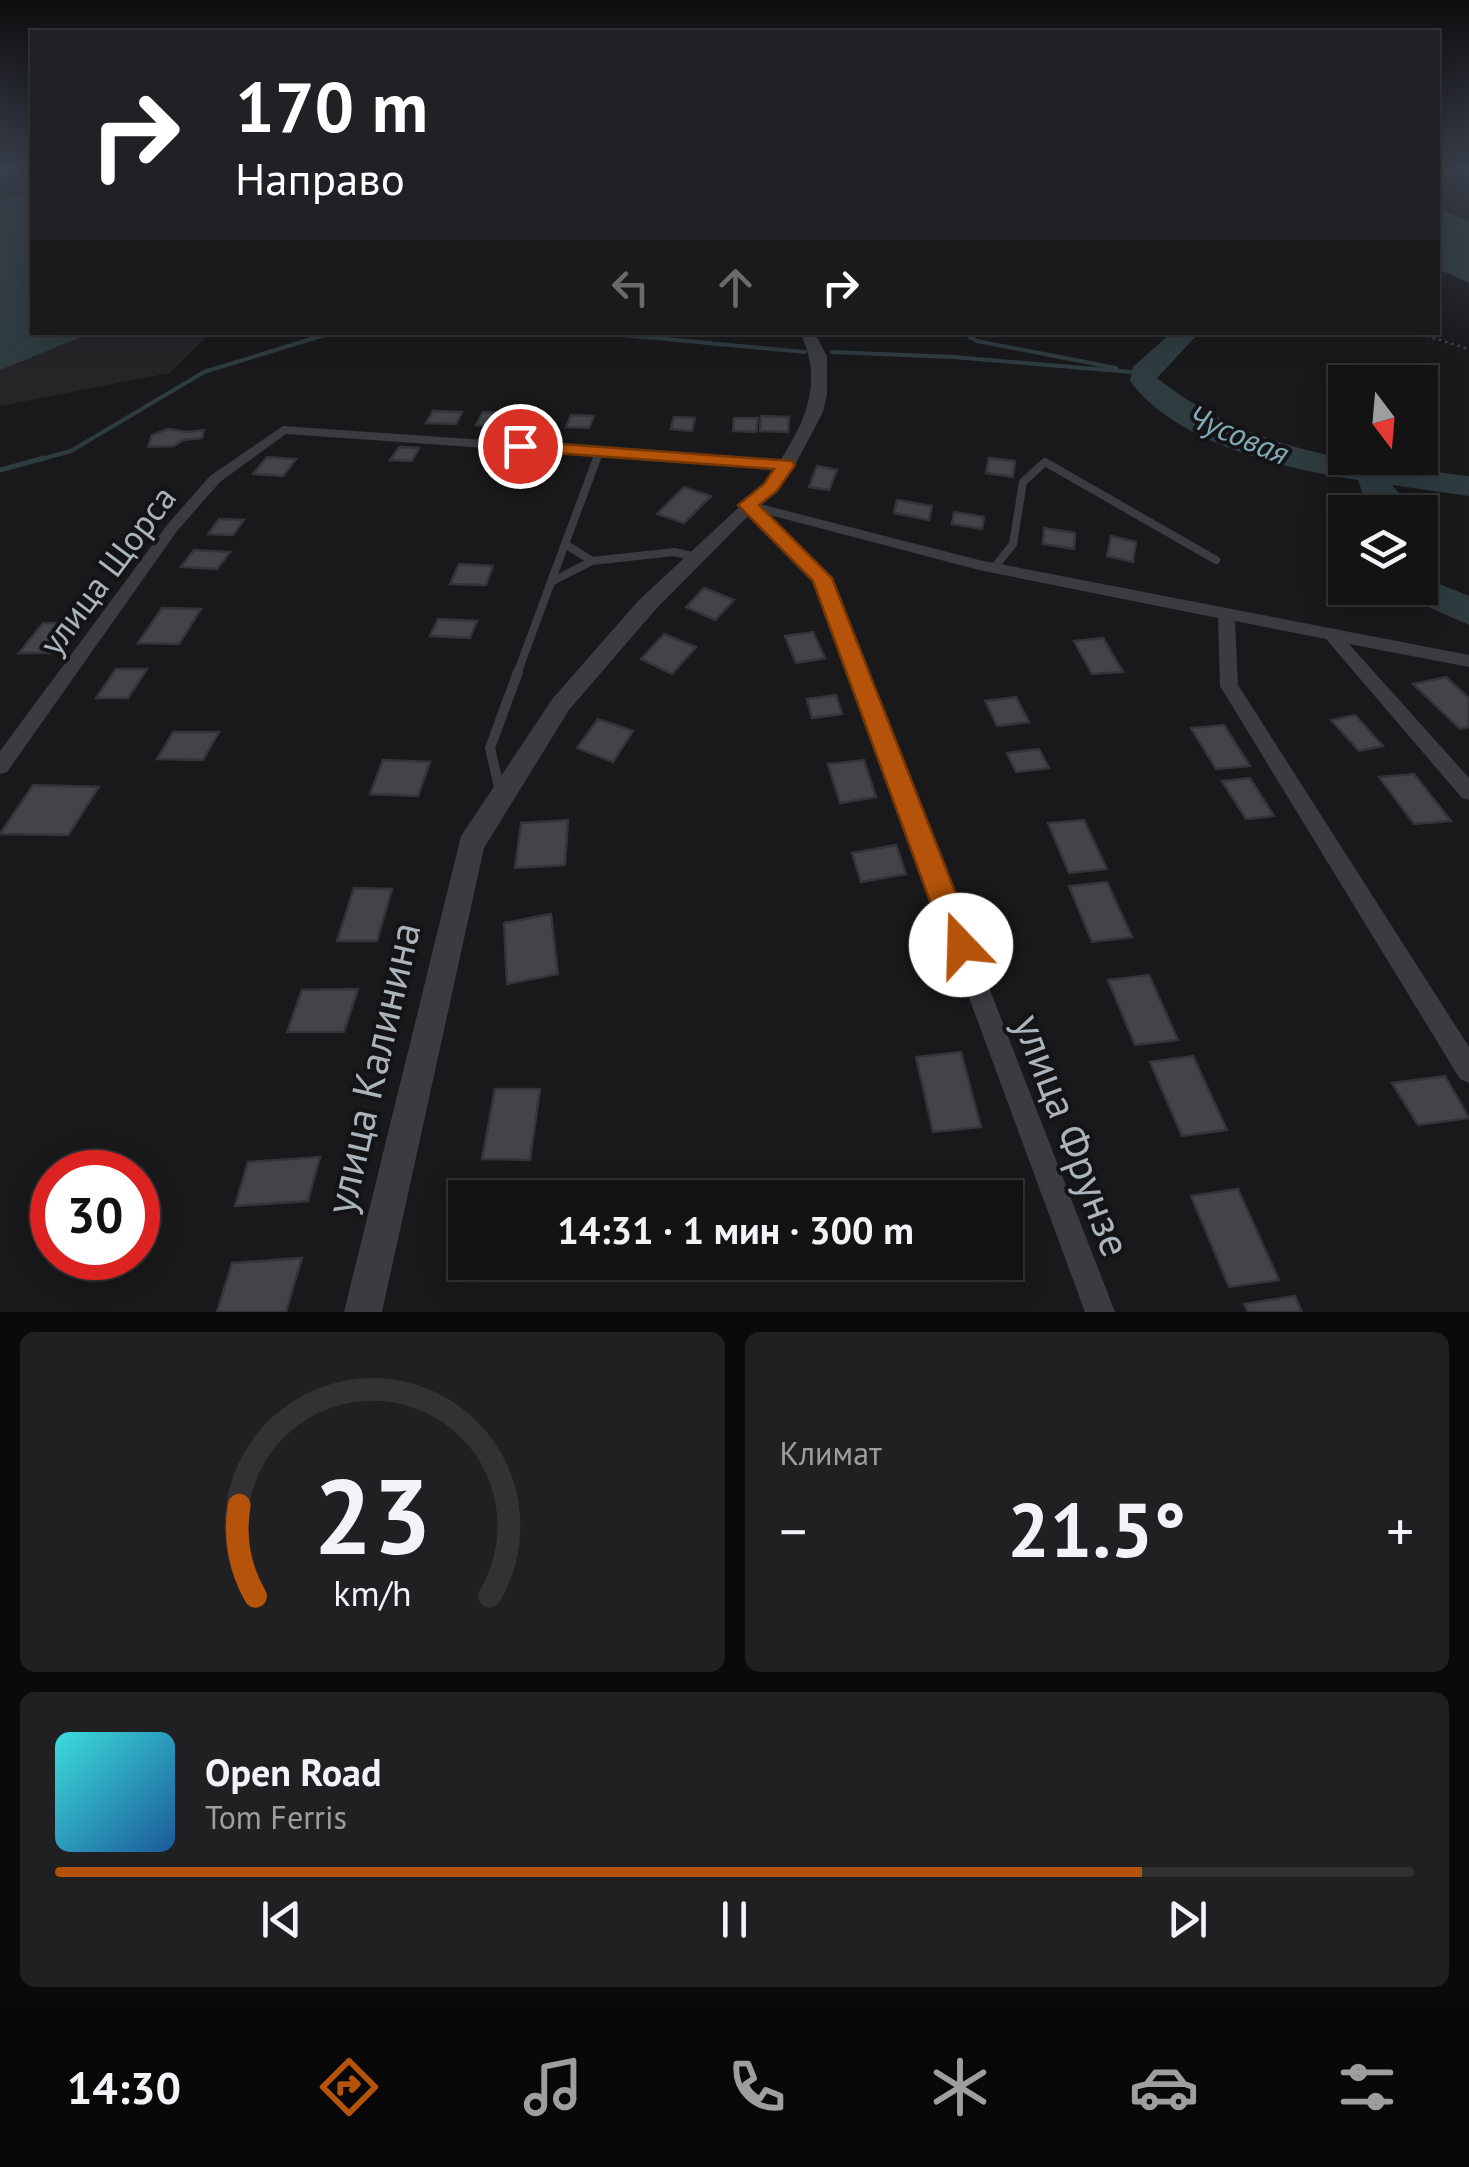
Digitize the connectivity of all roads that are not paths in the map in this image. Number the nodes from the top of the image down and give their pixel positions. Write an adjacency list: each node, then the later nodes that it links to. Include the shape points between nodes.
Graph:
1 (808, 335): 3 (street, улица Калинина, via 819,356 819,394)
2 (599, 452): 3 (street); 5 (lane); 14 (street, улица Щорса, via 283,430 215,479 172,528)
3 (786, 465): 4 (street, улица Калинина)
4 (748, 505): 6 (street, улица Калинина); 9 (street); 19 (street, улица Фрунзе, via 822,578)
5 (565, 544): 8 (lane); 10 (lane)
6 (696, 557): 8 (lane, via 674,552); 16 (street, улица Калинина, via 560,704)
7 (1216, 560): 9 (lane, via 1045,462 1023,482 1012,544)
8 (592, 561): 10 (lane)
9 (994, 568): 11 (street)
10 (551, 582): 16 (lane, via 490,748)
11 (1226, 613): 12 (street); 17 (street, via 1229,686)
12 (1333, 637): 13 (street); 15 (street)
13 (1469, 661)
14 (0, 766)
15 (1469, 792)
16 (501, 798): 18 (street, улица Калинина, via 471,845)
17 (1469, 1070)
18 (362, 1312)
19 (1100, 1312)

